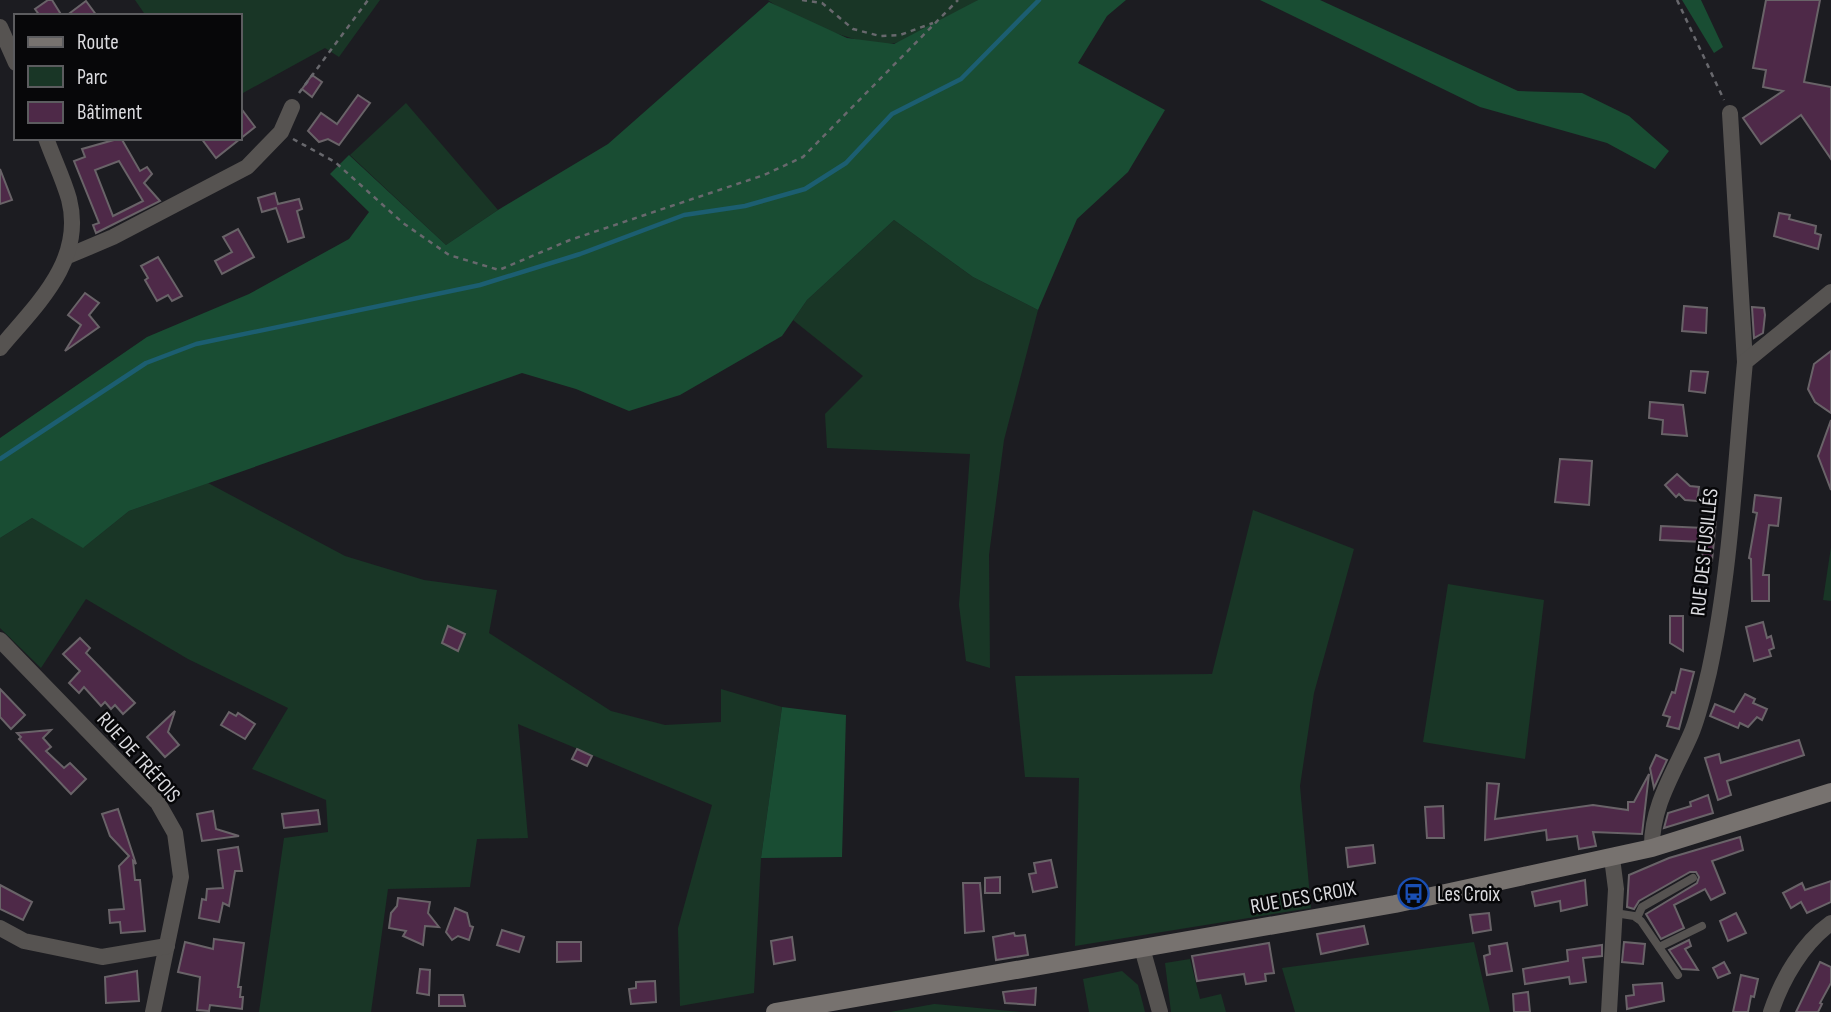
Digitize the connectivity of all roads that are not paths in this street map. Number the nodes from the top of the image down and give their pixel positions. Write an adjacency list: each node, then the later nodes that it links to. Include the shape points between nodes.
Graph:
1 (0, 27): 2 (street)
2 (14, 58)
3 (292, 107): 6 (street, via 281,132 247,167)
4 (1730, 113): 9 (street, RUE DES FUSILLÉS)
5 (47, 140): 6 (street, via 69,200 72,231)
6 (68, 256): 8 (street, via 56,280)
7 (1831, 292): 9 (street)
8 (0, 348)
9 (1745, 362): 12 (street, RUE DES FUSILLÉS, via 1723,596 1692,731 1664,790 1652,830)
10 (0, 640): 20 (street, RUE DE TRÉFOIS, via 158,803 175,833 181,877)
11 (1831, 792): 12 (main road, RUE DES CROIX)
12 (1652, 848): 13 (main road, RUE DES CROIX)
13 (1612, 858): 15 (street); 22 (main road, RUE DES CROIX, via 1395,904)
14 (1693, 878): 16 (lane, via 1642,907)
15 (1615, 913): 16 (lane); 27 (street)
16 (1637, 918): 21 (lane)
17 (1831, 923): 28 (street, via 1809,941)
18 (1702, 926): 21 (lane)
19 (0, 928): 20 (street, via 24,942 102,957)
20 (167, 946): 24 (street, RUE DE TRÉFOIS)
21 (1659, 947): 23 (lane)
22 (1142, 948): 25 (main road, RUE DES CROIX); 26 (street)
23 (1678, 975)
24 (153, 1012)
25 (775, 1012)
26 (1160, 1012)
27 (1609, 1012)
28 (1771, 1012)

